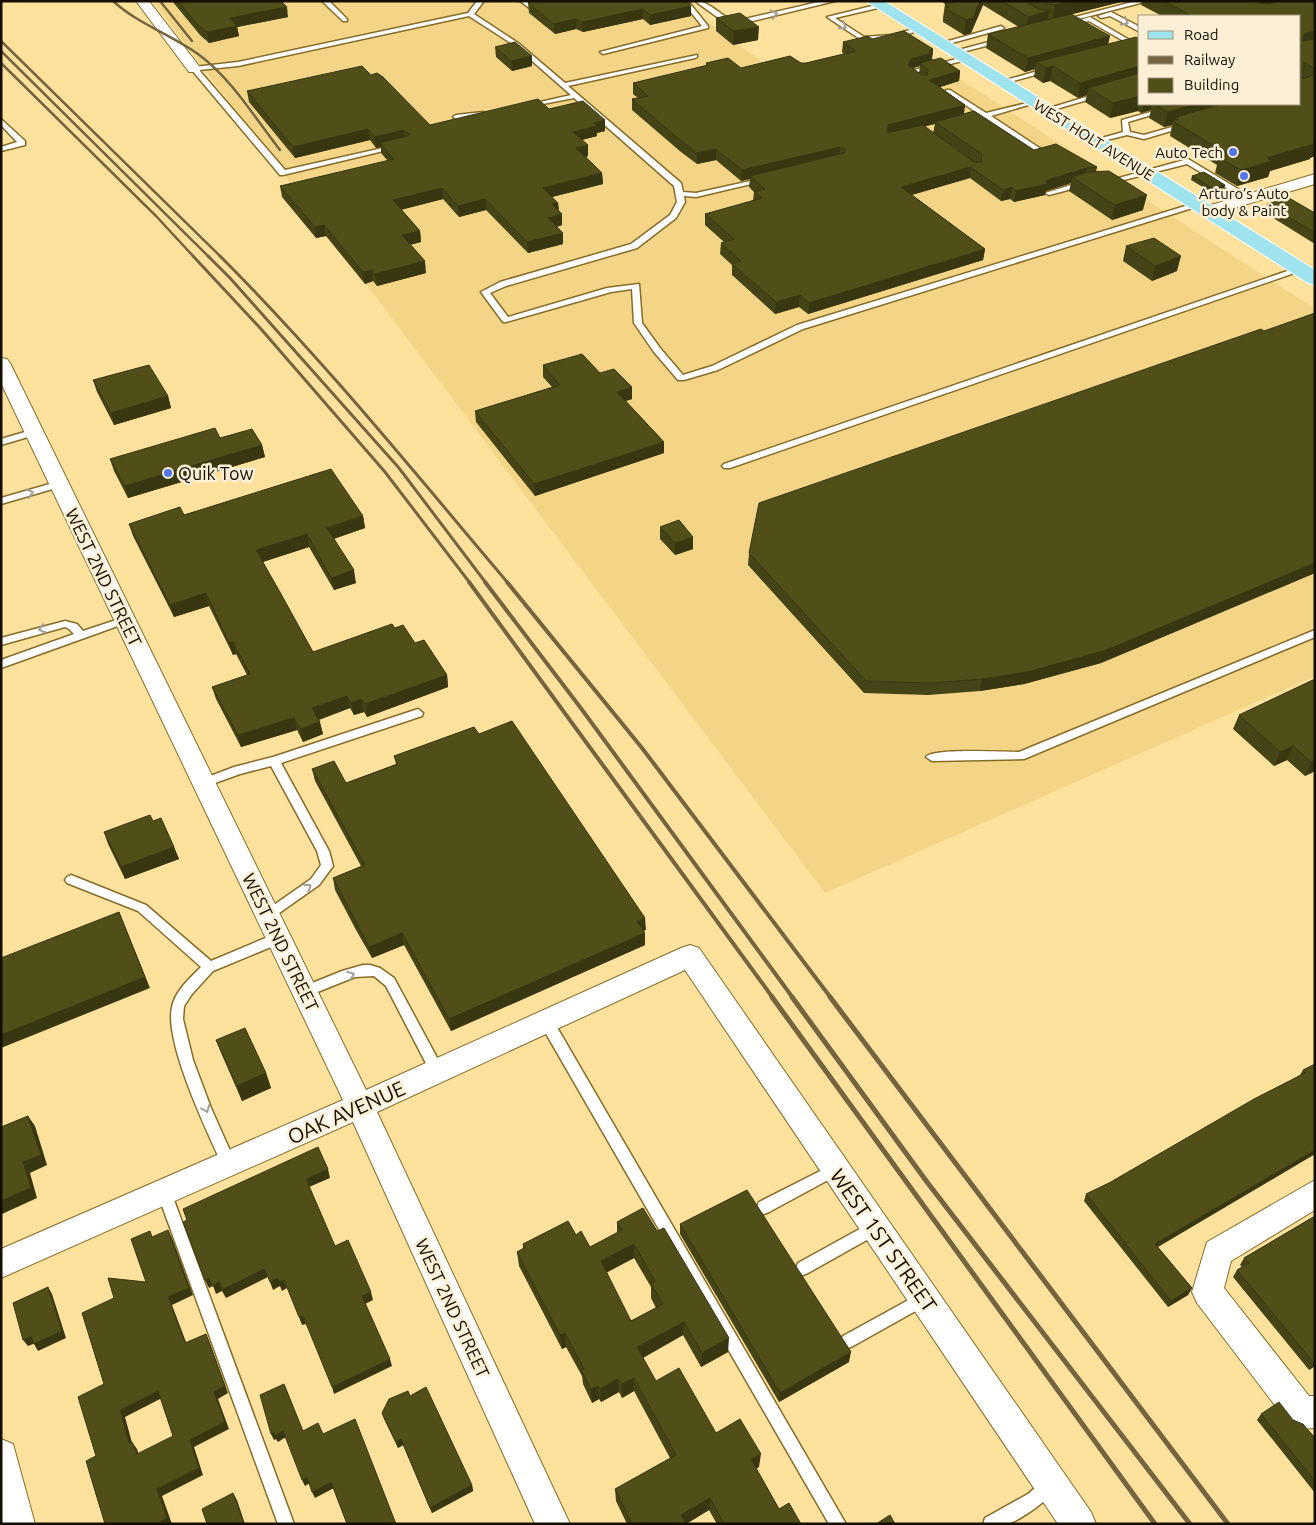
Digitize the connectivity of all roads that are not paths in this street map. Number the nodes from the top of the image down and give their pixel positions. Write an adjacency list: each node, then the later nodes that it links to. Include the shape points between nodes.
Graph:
1 (142, 1): 26 (street)
2 (325, 1): 13 (lane)
3 (481, 1): 11 (lane)
4 (523, 1): 5 (lane, via 532,8)
5 (564, 1)
6 (685, 1): 23 (lane, via 706,28)
7 (698, 1): 8 (lane, one-way to 8, via 726,21 736,23)
8 (832, 1)
9 (1145, 1): 14 (lane, via 1055,25)
10 (876, 4): 18 (main road, WEST HOLT AVENUE); 18 (lane, one-way to 18, via 830,18 863,39 891,37)
11 (470, 14): 26 (lane, via 238,64); 29 (lane, via 516,44)
12 (1090, 19): 14 (lane); 17 (lane, one-way to 17, via 1111,14); 20 (lane)
13 (345, 20)
14 (1072, 23): 16 (lane)
15 (1001, 28): 22 (lane)
16 (1080, 28)
17 (1138, 29)
18 (918, 30): 22 (main road, WEST HOLT AVENUE)
19 (1006, 39): 22 (lane)
20 (1138, 45): 21 (lane)
21 (1127, 48)
22 (953, 51): 27 (main road, WEST HOLT AVENUE); 28 (lane, via 912,72)
23 (603, 52)
24 (695, 56): 29 (lane)
25 (1058, 67): 27 (lane)
26 (194, 69): 44 (lane, via 283,173)
27 (1002, 82): 34 (main road, WEST HOLT AVENUE)
28 (924, 83)
29 (564, 85): 32 (lane)
30 (948, 92): 37 (lane)
31 (1108, 92): 34 (lane)
32 (576, 96): 35 (lane); 51 (lane, via 678,185)
33 (1182, 105): 42 (lane, via 1124,121)
34 (1039, 106): 37 (lane); 43 (main road, WEST HOLT AVENUE)
35 (518, 109)
36 (493, 113): 38 (lane)
37 (985, 115): 39 (lane); 46 (lane)
38 (456, 117)
39 (976, 117)
40 (1, 121): 45 (lane, via 22,143)
41 (1197, 122): 42 (lane, via 1144,137)
42 (1127, 133): 43 (lane)
43 (1095, 141): 47 (main road, WEST HOLT AVENUE)
44 (404, 145)
45 (1, 149)
46 (1043, 153)
47 (1146, 173): 50 (lane, via 1114,181 1085,183); 52 (lane, via 1188,161); 53 (main road, WEST HOLT AVENUE)
48 (773, 178): 51 (lane, via 696,195)
49 (1313, 181): 52 (street)
50 (1049, 193)
51 (680, 194): 53 (lane, via 681,202 673,216 634,246 503,284 485,292 488,299 506,320 610,290 636,286 638,323 681,378 715,368 800,327)
52 (1249, 198): 53 (street)
53 (1202, 208): 54 (main road, WEST HOLT AVENUE)
54 (1307, 275): 58 (lane)
55 (1, 363): 56 (street, WEST 2ND STREET)
56 (34, 432): 57 (lane); 59 (street, WEST 2ND STREET)
57 (1, 442)
58 (727, 466)
59 (60, 484): 60 (lane, one-way to 59); 61 (street, WEST 2ND STREET)
60 (2, 499)
61 (125, 620): 63 (lane); 69 (street, WEST 2ND STREET)
62 (1315, 633): 67 (lane, via 1020,756)
63 (80, 635): 64 (lane, one-way to 64, via 73,626 65,624); 65 (lane)
64 (1, 642)
65 (1, 664)
66 (418, 713): 68 (lane)
67 (932, 757)
68 (274, 761): 69 (lane); 71 (lane, one-way to 68, via 315,882 327,866 323,851)
69 (204, 783): 71 (street, WEST 2ND STREET)
70 (71, 880): 74 (lane, via 142,908)
71 (268, 915): 72 (street, WEST 2ND STREET)
72 (279, 938): 74 (lane); 75 (street, WEST 2ND STREET)
73 (690, 956): 76 (street, OAK AVENUE); 80 (street, WEST 1ST STREET)
74 (210, 967): 79 (lane, one-way to 79, via 178,1005 175,1018 188,1064)
75 (305, 992): 77 (lane, one-way to 77, via 359,972 380,973 390,982); 78 (street, WEST 2ND STREET)
76 (546, 1021): 77 (street, OAK AVENUE); 95 (lane)
77 (437, 1071): 78 (street, OAK AVENUE)
78 (360, 1106): 79 (street, OAK AVENUE); 94 (street, WEST 2ND STREET)
79 (229, 1164): 81 (street, OAK AVENUE)
80 (836, 1169): 83 (lane); 84 (street, WEST 1ST STREET)
81 (164, 1192): 85 (street, OAK AVENUE); 93 (lane)
82 (1315, 1194): 89 (street, via 1218,1252 1208,1292 1302,1414)
83 (764, 1207)
84 (876, 1227): 86 (lane); 87 (street, WEST 1ST STREET)
85 (1, 1264)
86 (803, 1268)
87 (924, 1298): 88 (lane); 91 (street, WEST 1ST STREET)
88 (848, 1341)
89 (1315, 1412)
90 (1, 1456): 92 (street)
91 (1052, 1484): 96 (lane, via 1034,1500); 97 (street, WEST 1ST STREET)
92 (18, 1524)
93 (286, 1524)
94 (553, 1524)
95 (838, 1524)
96 (990, 1524)
97 (1079, 1524)

